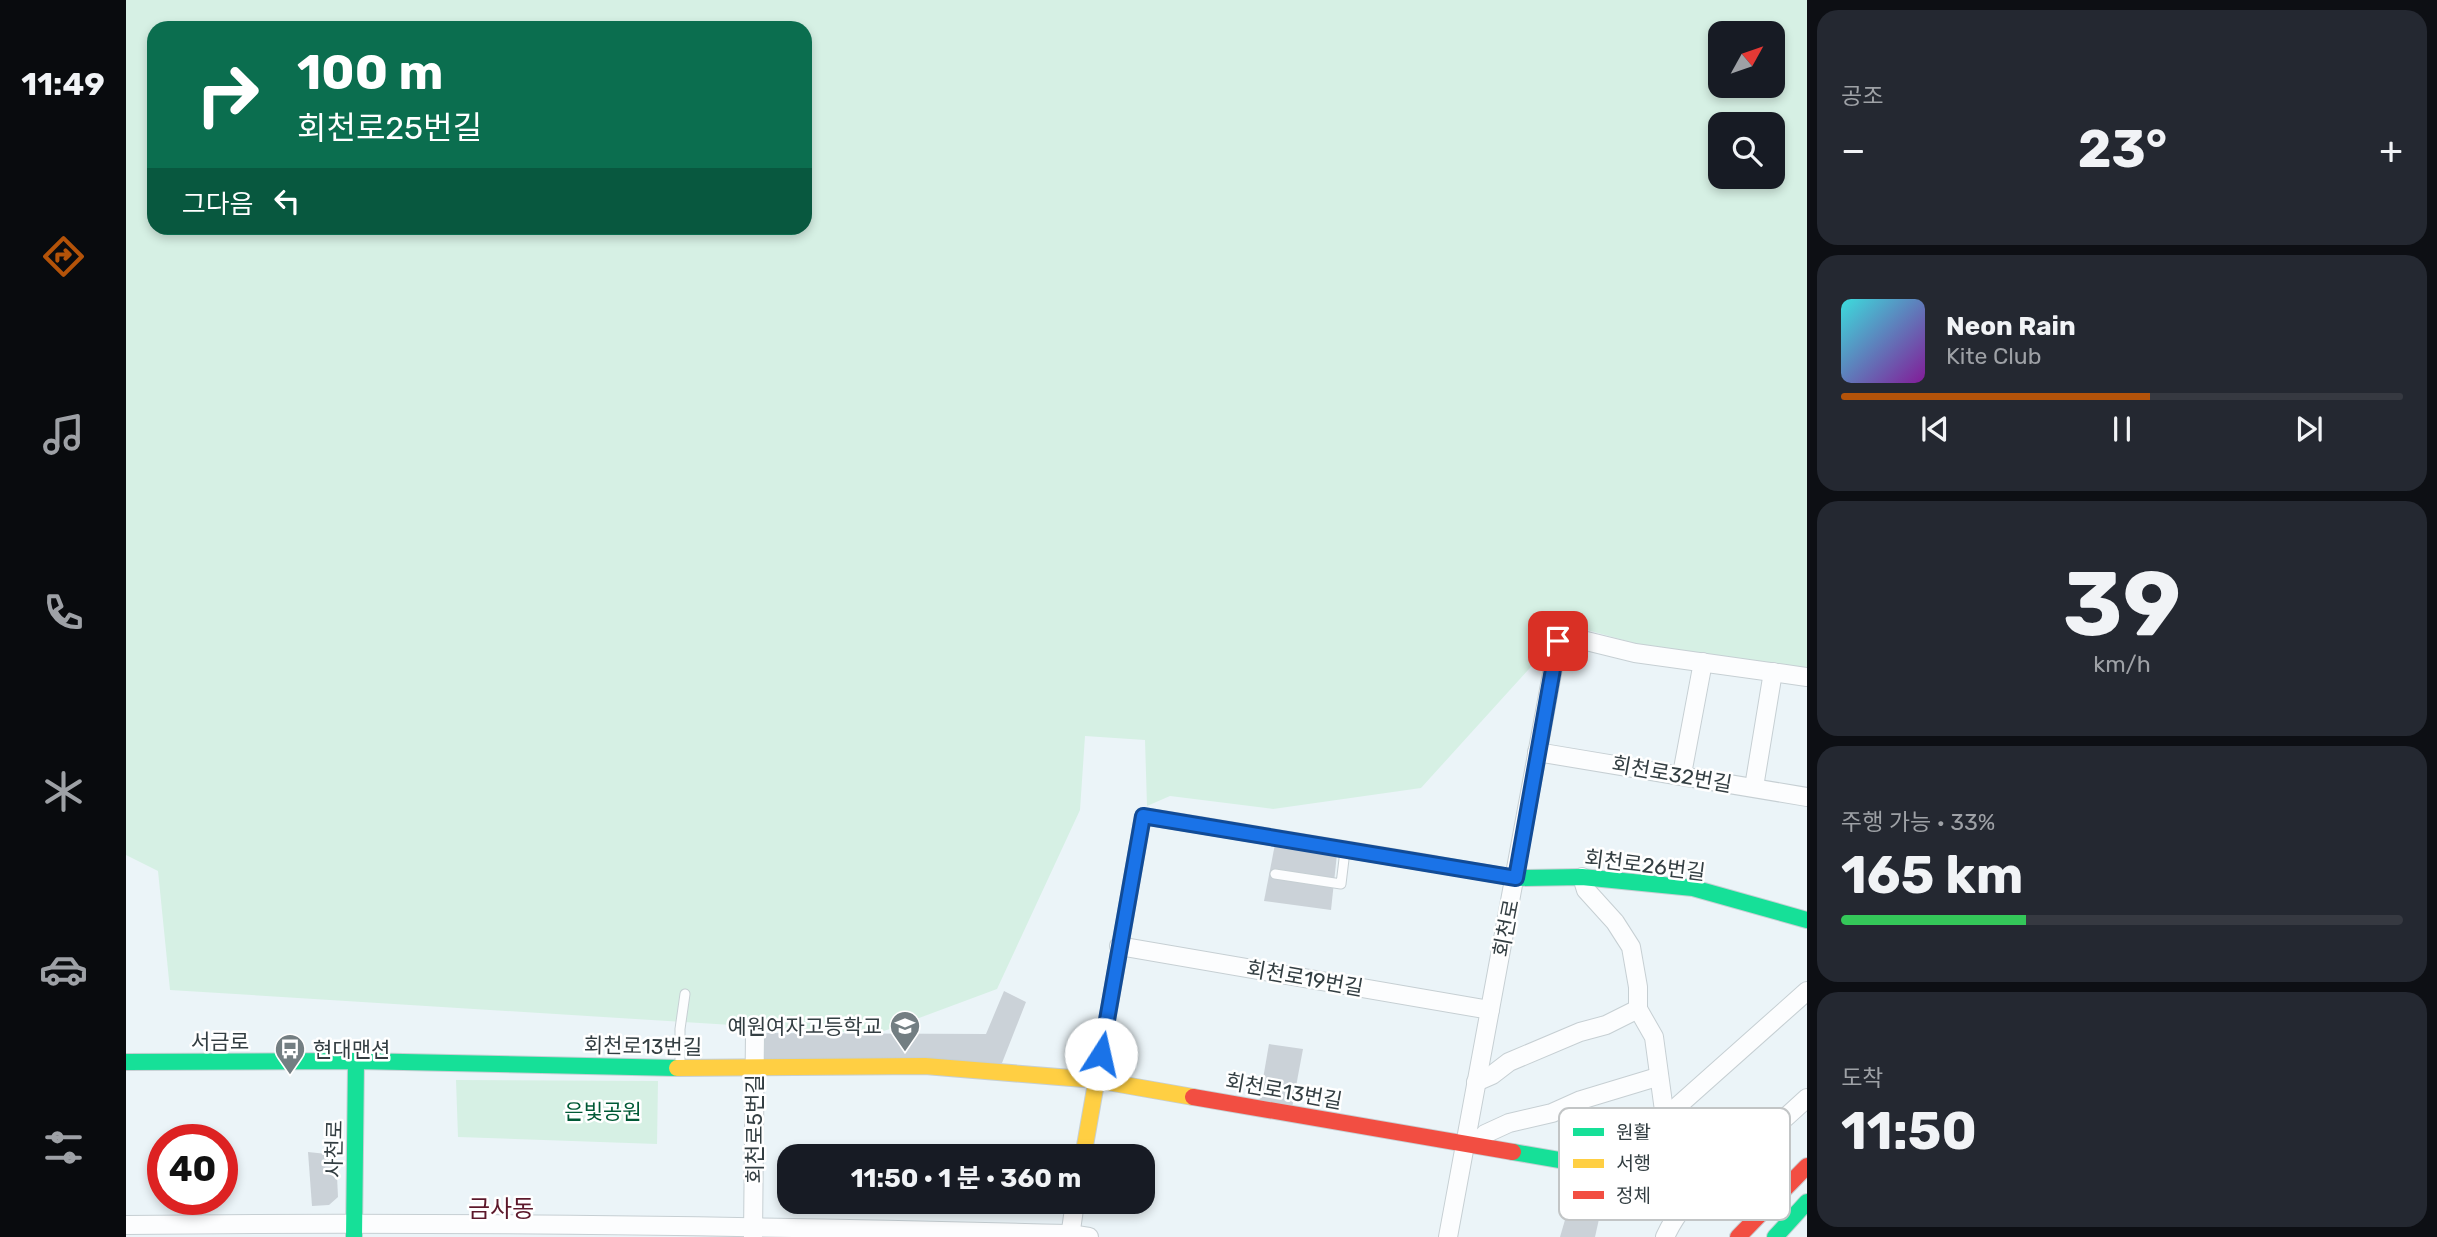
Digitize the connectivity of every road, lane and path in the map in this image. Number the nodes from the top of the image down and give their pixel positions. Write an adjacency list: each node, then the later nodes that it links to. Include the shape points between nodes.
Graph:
1 (1703, 662): 2 (street, 회천로); 4 (street, 회천로, via 1634,653 1570,637 1558,641); 5 (street)
2 (1773, 672): 3 (street, 회천로); 6 (street)
3 (1807, 677)
4 (1537, 752): 5 (street, 회천로32번길); 11 (street, 회천로)
5 (1682, 774): 6 (street, 회천로32번길)
6 (1754, 788): 7 (street, 회천로32번길)
7 (1807, 797)
8 (1345, 850): 9 (lane, via 1341,884); 11 (main road, 회천로26번길); 13 (main road, 회천로26번길, via 1143,816)
9 (1275, 873)
10 (1583, 877): 11 (main road, 회천로26번길); 12 (main road, 회천로26번길, via 1693,888); 16 (street, via 1586,890 1631,947)
11 (1516, 878): 17 (street, 회천로)
12 (1807, 920)
13 (1119, 946): 17 (street, 회천로19번길); 24 (main road)
14 (1807, 991): 29 (street)
15 (685, 994): 21 (lane)
16 (1638, 1009): 23 (street, via 1654,1037); 25 (street, via 1509,1062)
17 (1490, 1010): 25 (street, 회천로)
18 (755, 1032): 22 (street, 회천로5번길)
19 (356, 1061): 20 (main road, 서금로); 21 (main road, 회천로13번길); 42 (main road, 사천로)
20 (126, 1062)
21 (680, 1068): 22 (main road, 회천로13번길)
22 (754, 1070): 24 (main road, 회천로13번길, via 925,1066); 43 (street, 회천로5번길)
23 (1657, 1077): 27 (street); 28 (street)
24 (1096, 1080): 32 (main road); 33 (main road, 회천로13번길)
25 (1476, 1082): 33 (street, 회천로)
26 (1807, 1098): 31 (street)
27 (1563, 1108)
28 (1663, 1108)
29 (1676, 1108)
30 (1559, 1110): 33 (street, via 1509,1123)
31 (1790, 1113)
32 (1085, 1144)
33 (1470, 1144): 34 (main road, 회천로13번길); 46 (street, 회천로)
34 (1559, 1159)
35 (1807, 1166): 36 (main road)
36 (1790, 1183)
37 (1807, 1202): 49 (main road)
38 (1074, 1214): 44 (street)
39 (1673, 1220): 47 (street)
40 (1755, 1220): 48 (main road)
41 (126, 1224): 42 (street)
42 (354, 1229): 43 (street)
43 (753, 1231): 44 (street)
44 (1070, 1235): 45 (street)
45 (1088, 1237)
46 (1448, 1237)
47 (1665, 1237)
48 (1738, 1237)
49 (1775, 1237)

